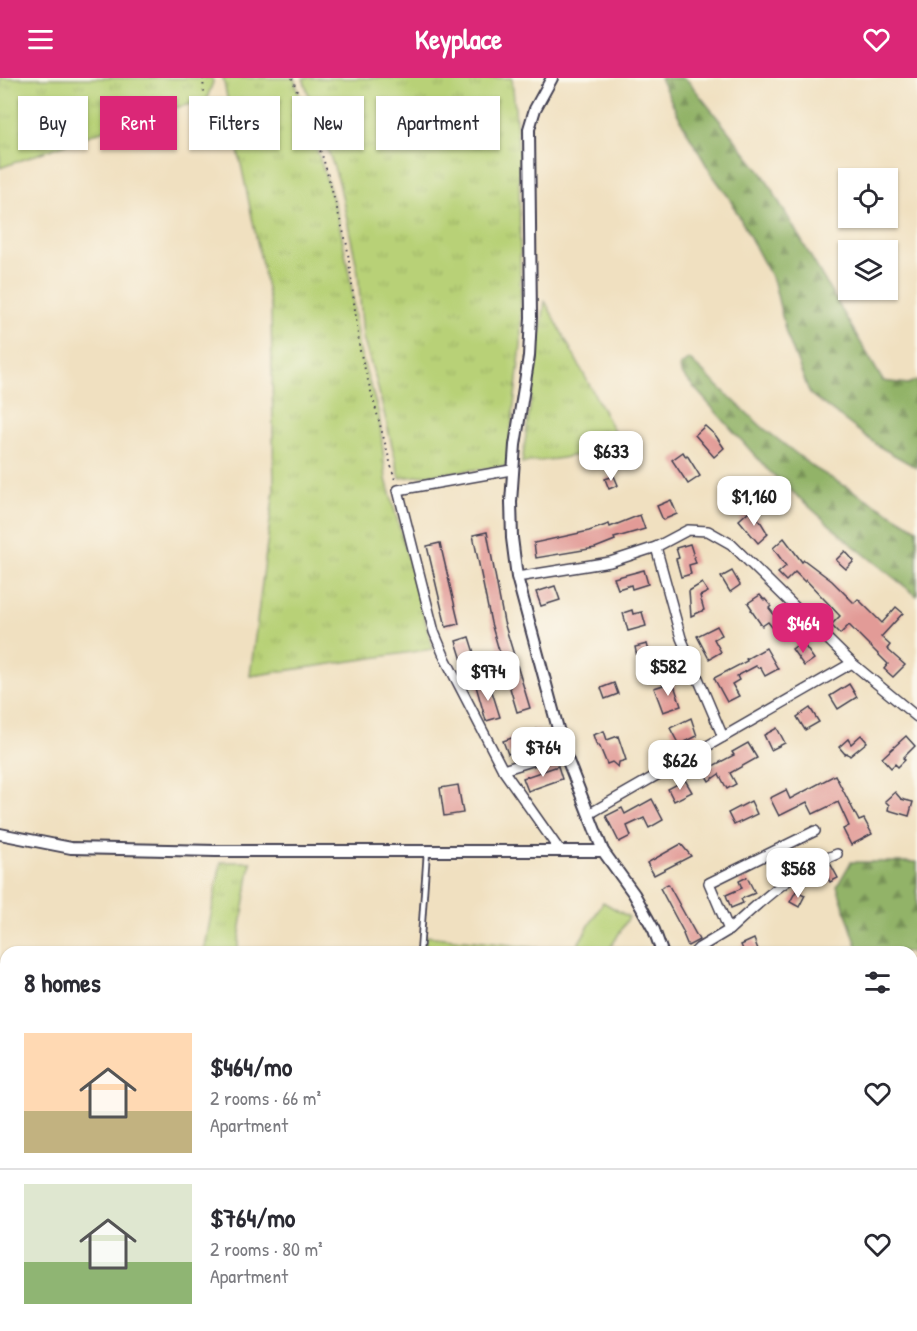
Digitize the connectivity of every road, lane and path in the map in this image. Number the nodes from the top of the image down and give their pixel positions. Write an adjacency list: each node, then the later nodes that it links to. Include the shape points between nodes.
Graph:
1 (203, 78): 4 (path)
2 (292, 78): 6 (path, via 323,158 347,245 360,351)
3 (552, 78): 5 (street, via 529,129 529,356)
4 (204, 93)
5 (512, 470): 6 (street); 8 (street, via 512,538)
6 (398, 490): 13 (street, via 434,632)
7 (656, 547): 8 (street, via 610,562); 9 (street, via 688,531 708,531 731,544); 11 (street, via 681,638)
8 (517, 577): 12 (street)
9 (852, 663): 10 (street); 11 (street)
10 (917, 717)
11 (723, 737): 14 (street)
12 (564, 751): 13 (street); 14 (street)
13 (503, 770): 18 (street)
14 (589, 814): 19 (street)
15 (815, 831): 21 (street, via 709,883)
16 (0, 834): 17 (street, via 71,848)
17 (427, 851): 18 (street); 22 (lane)
18 (560, 851): 19 (street)
19 (603, 851): 23 (street, via 634,894)
20 (837, 854): 21 (street, via 791,877)
21 (729, 930): 24 (street)
22 (420, 946)
23 (660, 946)
24 (702, 946)

